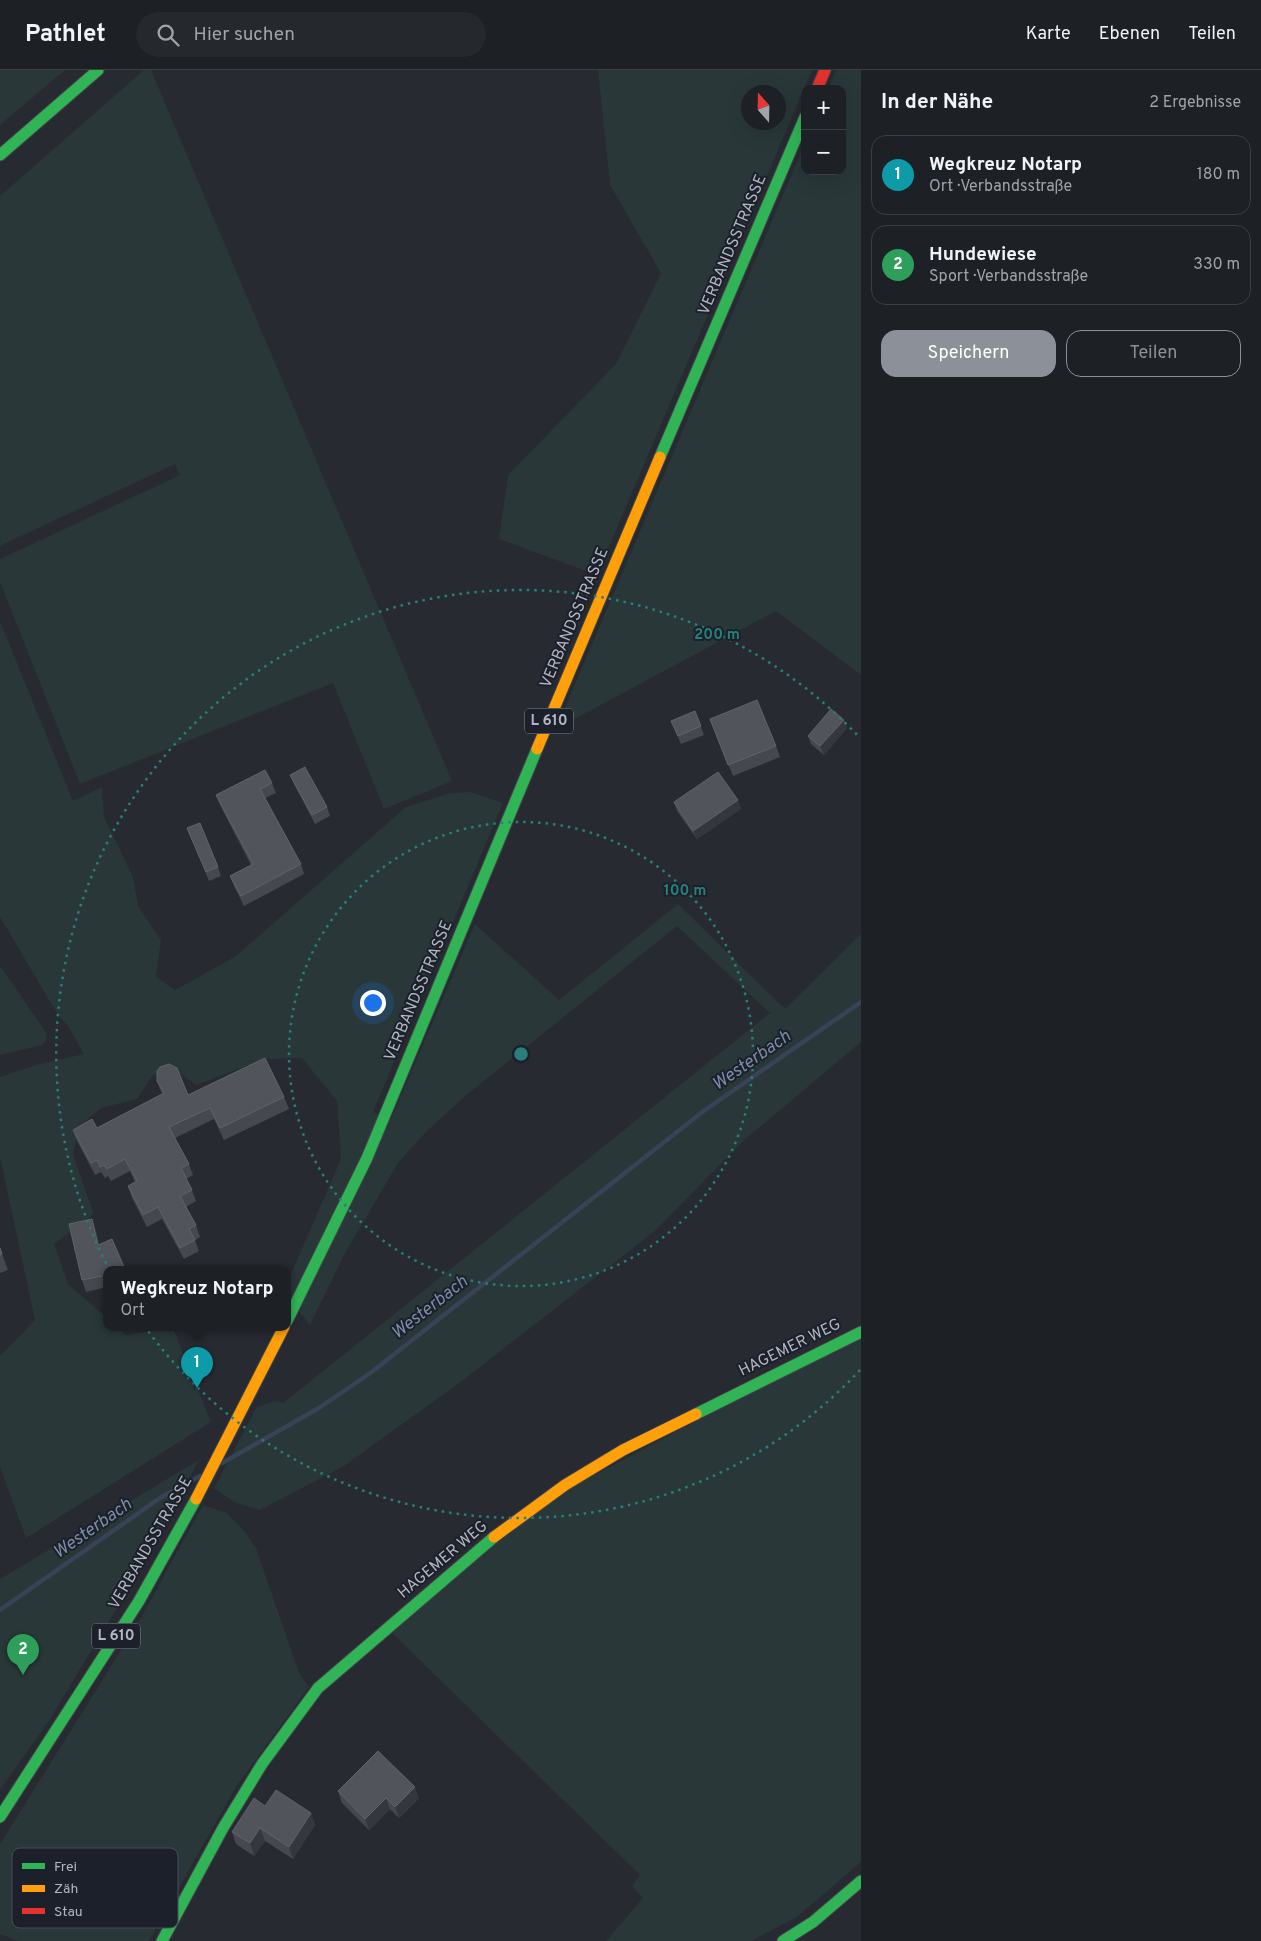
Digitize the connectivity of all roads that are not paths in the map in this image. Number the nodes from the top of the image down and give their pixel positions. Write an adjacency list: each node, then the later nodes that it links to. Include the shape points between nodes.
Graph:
1 (98, 70): 5 (main road)
2 (825, 70): 3 (main road)
3 (819, 85)
4 (801, 127): 6 (main road, VERBANDSSTRASSE / L 610, via 367,1158)
5 (0, 155)
6 (291, 1313)
7 (282, 1331): 9 (main road, VERBANDSSTRASSE / L 610, via 139,1601)
8 (861, 1332): 11 (main road, HAGEMER WEG, via 623,1450 565,1485 482,1546 318,1688 262,1764)
9 (0, 1817)
10 (861, 1881): 14 (main road, via 813,1922)
11 (178, 1911)
12 (169, 1928): 13 (main road, HAGEMER WEG)
13 (162, 1941)
14 (783, 1941)

